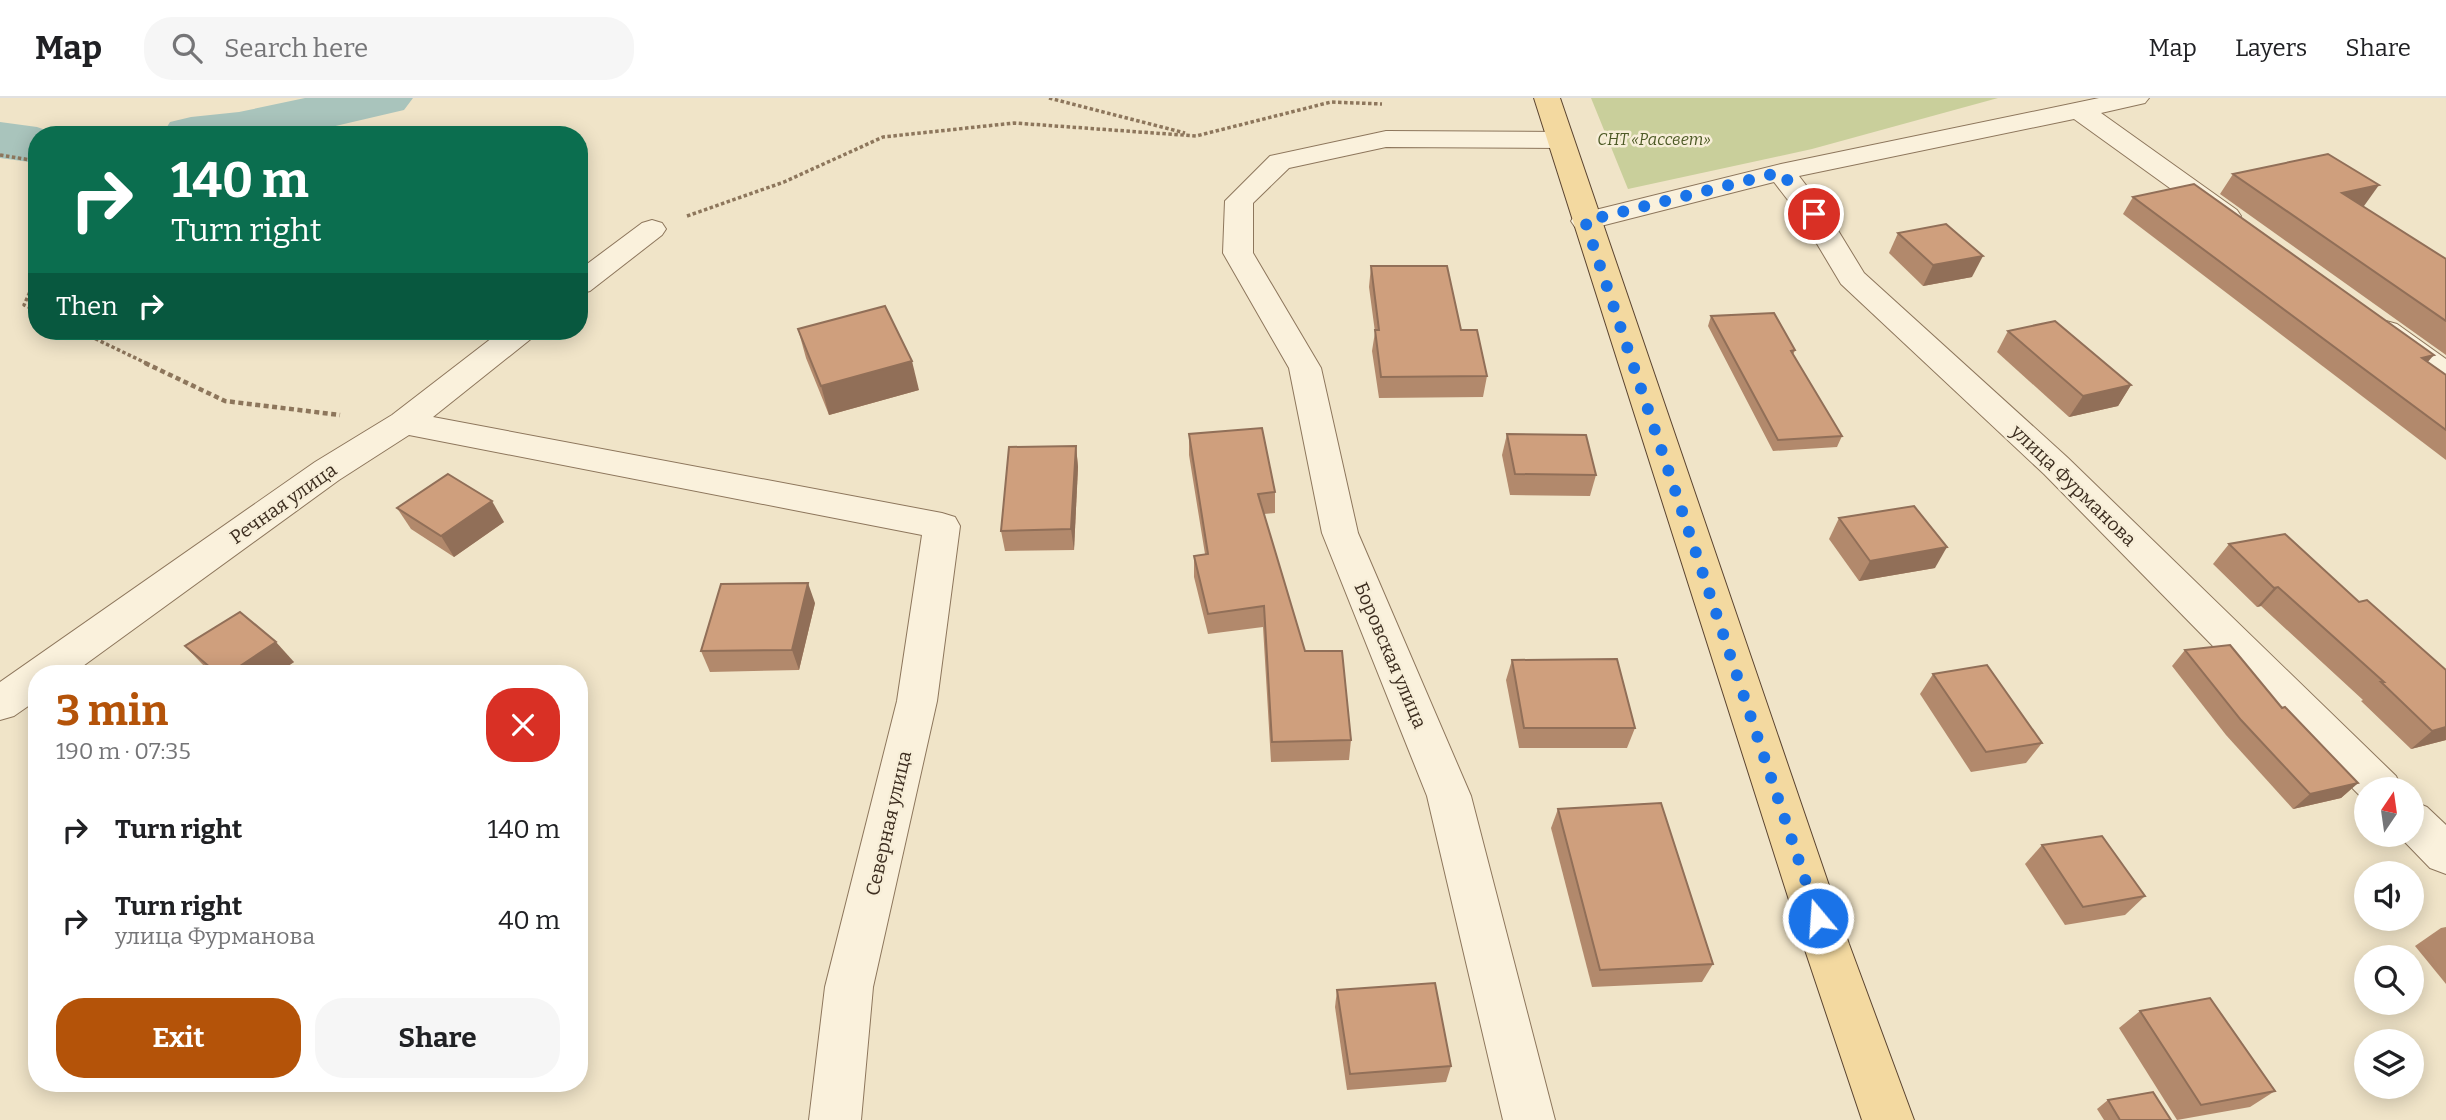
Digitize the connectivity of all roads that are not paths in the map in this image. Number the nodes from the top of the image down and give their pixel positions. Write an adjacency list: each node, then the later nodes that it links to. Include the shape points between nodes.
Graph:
1 (1547, 98): 4 (main road)
2 (2136, 98): 3 (street)
3 (2078, 109): 5 (street); 8 (street)
4 (1561, 140): 6 (main road); 21 (street, Боровская улица, via 1387,139 1280,162 1239,201 1238,253 1305,368 1340,533 1449,796)
5 (1781, 172): 6 (street); 17 (street, улица Фурманова, via 1814,214 1852,278 2056,466)
6 (1585, 221): 22 (main road)
7 (652, 229): 9 (street)
8 (2245, 230)
9 (588, 278)
10 (2368, 318): 12 (street)
11 (510, 340): 13 (street, Речная улица)
12 (2446, 374)
13 (404, 423): 14 (street, Речная улица, via 327,471); 20 (street, Северная улица, via 942,526 917,701 849,987)
14 (56, 665)
15 (28, 684): 16 (street)
16 (0, 704)
17 (2369, 777)
18 (2424, 832): 19 (street)
19 (2446, 854)
20 (835, 1120)
21 (1528, 1120)
22 (1888, 1120)

